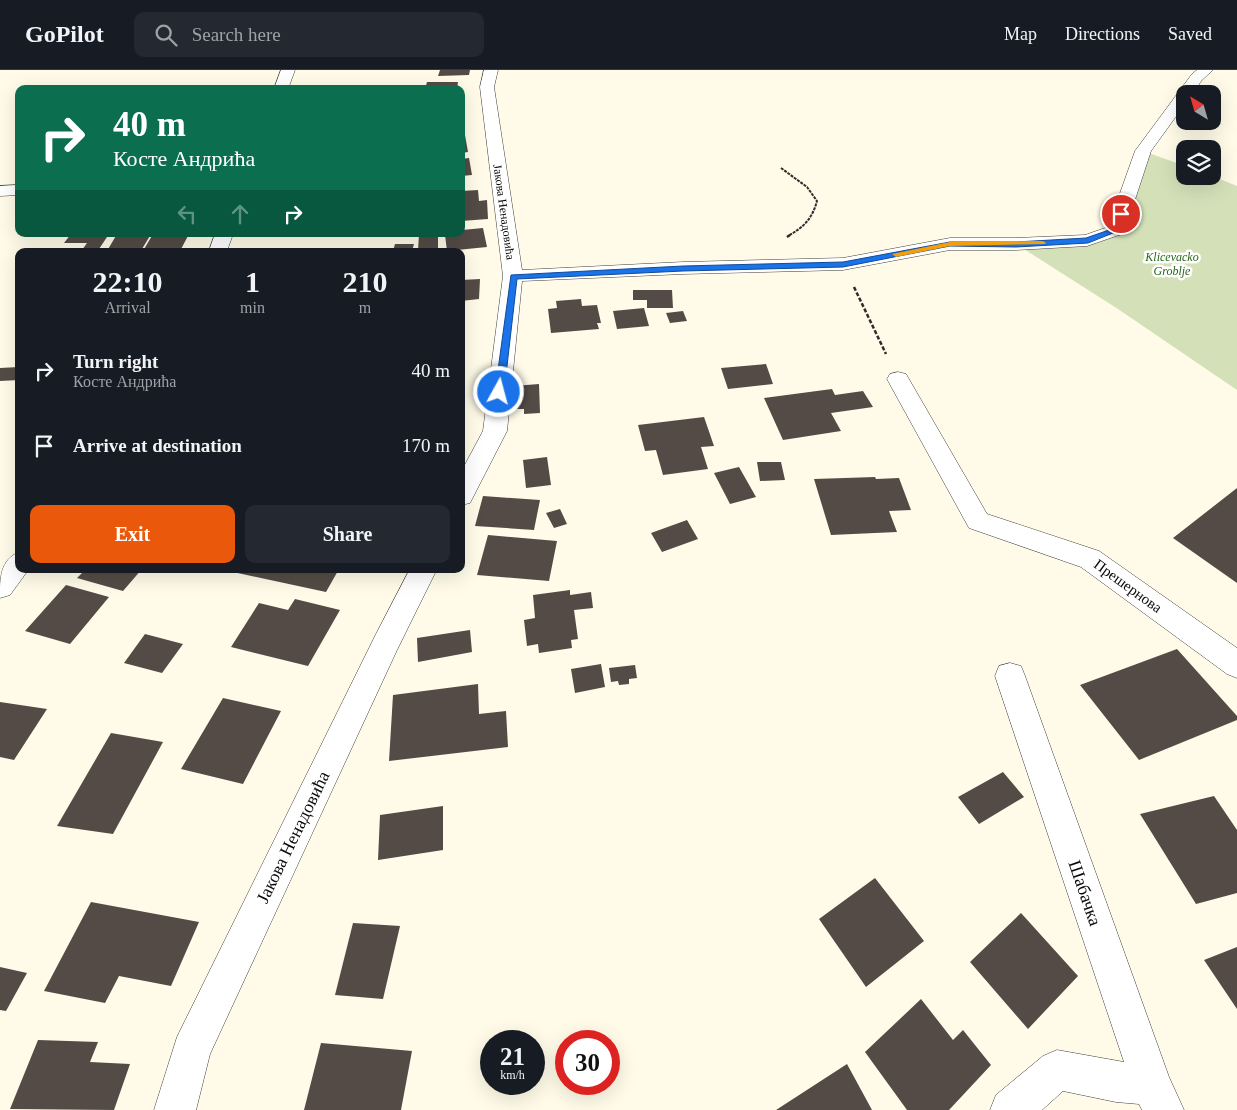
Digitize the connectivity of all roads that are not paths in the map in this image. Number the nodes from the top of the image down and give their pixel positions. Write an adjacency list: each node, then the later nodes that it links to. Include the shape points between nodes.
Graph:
1 (288, 70): 4 (street)
2 (491, 70): 7 (street, Јакова Ненадовића, via 487,87)
3 (1206, 70): 7 (street, via 1197,77 1143,151 1116,230 1088,240 950,244 843,264)
4 (282, 85)
5 (15, 190): 6 (street)
6 (0, 191)
7 (513, 276): 9 (street, Јакова Ненадовића, via 494,431)
8 (898, 379): 13 (street, Прешернова, via 978,521 1090,559)
9 (465, 488)
10 (15, 568): 12 (street)
11 (422, 573): 16 (street, Јакова Ненадовића, via 191,1051)
12 (0, 587)
13 (1237, 665)
14 (1010, 676): 15 (street, Шабачка)
15 (1157, 1097): 17 (street, via 1116,1082 1057,1070)
16 (175, 1110)
17 (1011, 1110)

